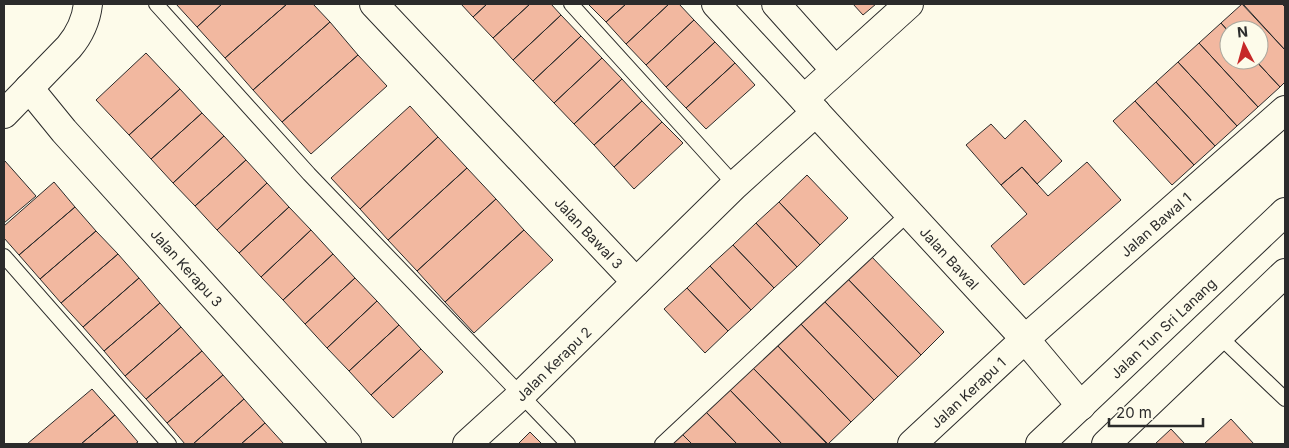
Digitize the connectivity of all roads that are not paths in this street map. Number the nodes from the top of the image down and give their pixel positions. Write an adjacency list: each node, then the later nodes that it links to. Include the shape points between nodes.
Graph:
1 (88, 4): 9 (street, via 83,26 76,38)
2 (156, 4): 21 (lane, via 309,174)
3 (374, 4): 18 (street, Jalan Bawal 3)
4 (571, 4): 13 (lane)
5 (716, 4): 10 (street, Jalan Bawal)
6 (776, 4): 8 (street)
7 (909, 4): 8 (street)
8 (835, 70): 10 (street)
9 (29, 88): 12 (street); 26 (street, Jalan Kerapu 3, via 64,131)
10 (810, 105): 13 (street); 15 (street, Jalan Bawal)
11 (1285, 110): 20 (street, Jalan Bawal 1)
12 (4, 114)
13 (735, 185): 18 (street)
14 (1285, 212): 23 (street, Jalan Tun Sri Lanang)
15 (909, 213): 20 (street, Jalan Bawal); 29 (lane)
16 (4, 256): 25 (lane)
17 (1285, 273): 19 (street)
18 (636, 282): 21 (street, Jalan Kerapu 2)
19 (1220, 336): 22 (lane); 24 (street)
20 (1025, 340): 23 (street, Jalan Bawal); 30 (street, Jalan Kerapu 1)
21 (521, 395): 27 (street, Jalan Kerapu 2); 28 (lane)
22 (1285, 399)
23 (1081, 406): 31 (street, Jalan Tun Sri Lanang)
24 (1109, 443)
25 (169, 444)
26 (347, 444)
27 (467, 444)
28 (568, 444)
29 (662, 444)
30 (912, 444)
31 (1040, 444)

